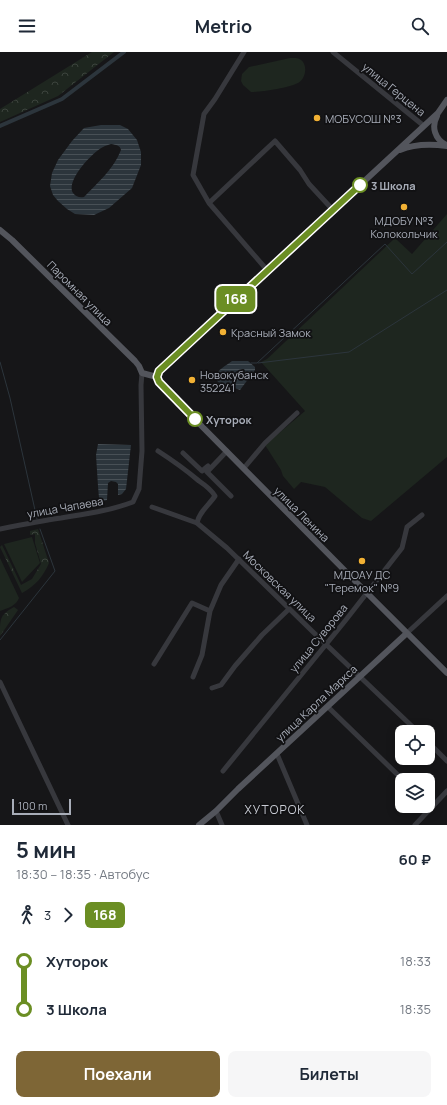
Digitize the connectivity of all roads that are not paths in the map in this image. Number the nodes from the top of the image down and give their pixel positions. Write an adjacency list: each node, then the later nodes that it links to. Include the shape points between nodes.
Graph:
1 (244, 52): 9 (street, via 204,114 193,175)
2 (333, 52): 6 (street, улица Герцена)
3 (447, 100): 5 (main road)
4 (447, 107): 5 (main road)
5 (438, 113): 6 (main road); 7 (main road, via 434,123 435,134)
6 (424, 126): 8 (main road)
7 (447, 145): 8 (main road, via 413,146)
8 (397, 151): 10 (main road)
9 (209, 203): 10 (street, via 275,141); 12 (street)
10 (333, 210): 12 (main road)
11 (0, 230): 13 (main road, Паромная улица, via 135,361)
12 (267, 270): 14 (main road, via 162,368)
13 (142, 373): 14 (main road); 24 (street, улица Чапаева, via 142,451 138,489 133,502 108,510)
14 (157, 377): 16 (main road, улица Ленина, via 161,385)
15 (297, 413): 19 (street, via 265,443)
16 (226, 450): 18 (street, via 202,471); 19 (main road, улица Ленина); 20 (street, via 206,472)
17 (158, 452): 23 (street, via 174,461 215,496 204,508)
18 (183, 453)
19 (244, 468): 26 (main road, улица Ленина)
20 (231, 496)
21 (152, 507): 23 (street, Московская улица)
22 (422, 515): 26 (street, улица Суворова, via 406,527 402,548)
23 (197, 523): 25 (street, Московская улица)
24 (0, 530)
25 (239, 559): 28 (street, Московская улица); 29 (street, via 221,585)
26 (367, 593): 30 (main road, улица Ленина); 31 (street, улица Суворова)
27 (447, 596): 30 (street, улица Карла Маркса)
28 (289, 609): 31 (street, Московская улица); 37 (street, via 262,635 221,685)
29 (210, 611): 32 (street, via 192,602); 35 (street, via 202,655)
30 (407, 633): 33 (main road, улица Ленина); 34 (main road, улица Карла Маркса)
31 (326, 644): 34 (street, Московская улица); 43 (street, улица Суворова)
32 (154, 664)
33 (447, 673)
34 (360, 676): 38 (main road, улица Карла Маркса); 39 (street, Московская улица)
35 (193, 678)
36 (0, 682): 49 (street)
37 (212, 688)
38 (328, 707): 41 (main road, улица Карла Маркса); 44 (street)
39 (411, 725)
40 (435, 749): 42 (street)
41 (277, 754): 47 (main road, улица Карла Маркса); 52 (street)
42 (447, 760)
43 (223, 771)
44 (396, 773)
45 (447, 791): 46 (street)
46 (435, 802)
47 (216, 811): 50 (main road, улица Карла Маркса); 51 (street)
48 (424, 813): 53 (street)
49 (68, 825)
50 (199, 825)
51 (222, 825)
52 (307, 825)
53 (415, 825)

